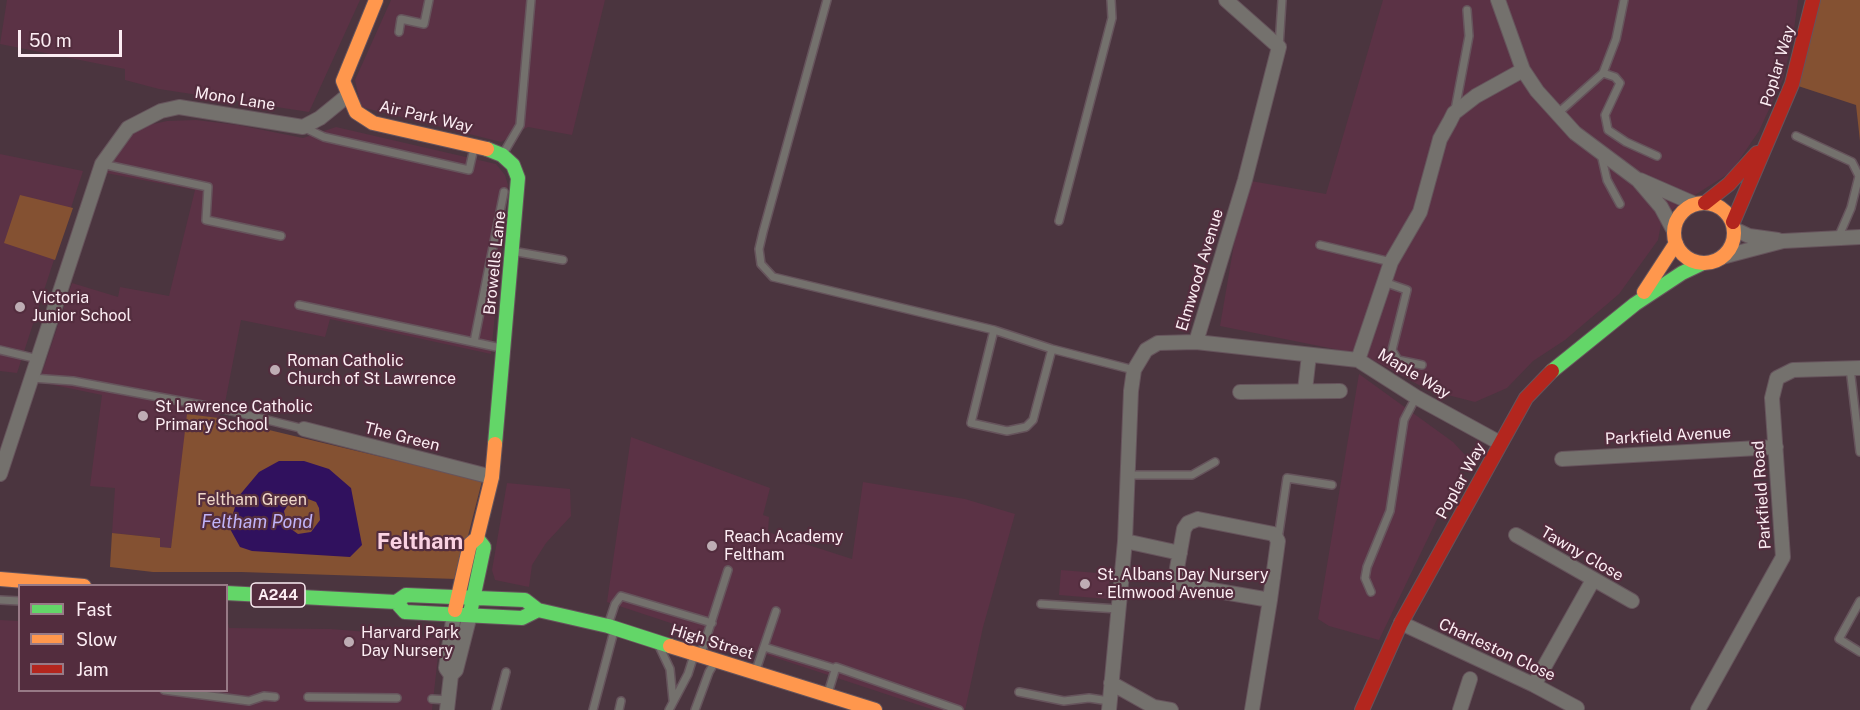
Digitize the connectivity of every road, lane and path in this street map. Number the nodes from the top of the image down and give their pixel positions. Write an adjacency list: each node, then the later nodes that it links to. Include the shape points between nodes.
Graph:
1 (429, 0): 12 (lane, via 424,24 401,19)
2 (531, 0): 24 (lane, via 520,125)
3 (826, 0): 47 (lane, via 763,232 761,264 773,277)
4 (1111, 0): 31 (lane, via 1113,18)
5 (1227, 0): 13 (street)
6 (1282, 0): 13 (lane)
7 (1498, 0): 14 (street)
8 (1624, 0): 15 (lane, via 1616,39)
9 (1813, 0): 21 (street, Poplar Way, via 1792,84)
10 (372, 2): 16 (street, via 343,81)
11 (1467, 10): 17 (lane, via 1469,36)
12 (399, 32)
13 (1279, 46): 49 (street, Elmwood Avenue, via 1245,180)
14 (1523, 70): 17 (street); 18 (street)
15 (1603, 73): 18 (lane); 25 (lane, via 1620,83 1605,115 1608,130)
16 (347, 96): 19 (street); 22 (street, Air Park Way, via 356,112 373,123)
17 (1454, 113): 42 (street, via 1440,139 1420,212)
18 (1557, 114): 23 (street)
19 (303, 127): 22 (lane, via 324,137 469,170); 26 (street, Mono Lane, via 179,107 161,111 128,128)
20 (1796, 136): 36 (lane, via 1852,162 1859,176)
21 (1769, 140): 29 (street, Poplar Way, via 1730,184); 32 (street, Poplar Way)
22 (474, 146): 24 (street, Air Park Way)
23 (1600, 152): 27 (street); 30 (lane, via 1607,180)
24 (502, 155): 39 (street, Browells Lane, via 513,165 518,178)
25 (1657, 156)
26 (101, 168): 33 (lane, via 208,187 206,220); 54 (street, Mono Lane)
27 (1638, 180): 29 (street); 34 (street, via 1662,207)
28 (504, 192): 48 (lane)
29 (1700, 203): 32 (street, via 1716,205 1726,212); 34 (street, via 1685,209 1678,218)
30 (1620, 204)
31 (1059, 221)
32 (1733, 226): 37 (street, via 1749,236); 40 (street, via 1729,250)
33 (281, 237)
34 (1675, 237): 43 (street, via 1682,253); 45 (street, Poplar Way, via 1668,260)
35 (1860, 237): 36 (street)
36 (1838, 238): 37 (street)
37 (1783, 241): 40 (street)
38 (1320, 245): 42 (lane)
39 (511, 251): 41 (lane); 50 (street, Browells Lane)
40 (1722, 257): 43 (street)
41 (563, 260)
42 (1391, 262): 44 (street)
43 (1703, 263): 45 (street, Poplar Way)
44 (1384, 282): 55 (street); 56 (lane, via 1407,290 1392,350 1398,360)
45 (1635, 304): 65 (street, Poplar Way, via 1559,363 1526,398)
46 (299, 305): 48 (lane)
47 (994, 330): 51 (lane); 51 (lane, via 971,423 1007,431 1026,427 1033,420)
48 (474, 342): 50 (lane)
49 (1196, 342): 53 (street, Maple Way); 58 (street, Elmwood Avenue, via 1158,343 1146,350)
50 (503, 348): 72 (street, Browells Lane)
51 (1052, 349): 58 (lane)
52 (0, 350): 54 (lane)
53 (1309, 354): 55 (street, Maple Way); 60 (street)
54 (38, 358): 59 (street, Mono Lane)
55 (1358, 360): 63 (street, Maple Way)
56 (1422, 365)
57 (1855, 368): 66 (street, Parkfield Road, via 1793,370 1777,378 1772,398); 67 (lane)
58 (1134, 370): 71 (street)
59 (32, 378): 64 (lane, via 73,381); 70 (street, Mono Lane)
60 (1305, 390): 61 (street); 62 (street)
61 (1340, 391)
62 (1240, 392)
63 (1416, 397): 65 (street, Maple Way); 83 (lane, via 1404,420 1390,511 1367,567 1365,578)
64 (304, 429): 72 (street, The Green)
65 (1500, 443): 100 (street, Poplar Way)
66 (1776, 447): 68 (street, Parkfield Avenue); 137 (street, Parkfield Road, via 1783,557)
67 (1860, 452)
68 (1562, 459)
69 (1215, 462): 71 (lane, via 1192,475)
70 (0, 474)
71 (1128, 475): 77 (street)
72 (492, 477): 75 (street, Browells Lane)
73 (1332, 485): 76 (lane, via 1287,478)
74 (1516, 535): 81 (street, Tawny Close)
75 (477, 538): 85 (street, Browells Lane, via 470,544); 86 (street, Browells Lane, via 484,547)
76 (1278, 541): 78 (street, via 1274,534 1265,531 1198,519 1185,528); 88 (street)
77 (1125, 542): 78 (street); 94 (street)
78 (1180, 553): 88 (street, via 1176,574 1183,585)
79 (728, 570): 99 (lane)
80 (0, 579): 82 (street)
81 (1593, 580): 90 (street, Tawny Close); 113 (street)
82 (70, 584)
83 (1371, 592)
84 (228, 593): 92 (street, High Street / A244)
85 (458, 595): 86 (street, High Street / A244); 92 (street, High Street / A244, via 406,595); 97 (street, Browells Lane)
86 (474, 596): 95 (street, High Street / A244, via 525,600); 98 (street, Browells Lane)
87 (0, 600): 89 (lane)
88 (1270, 600): 134 (street)
89 (18, 601)
90 (1632, 601)
91 (1860, 601): 104 (lane, via 1839,639)
92 (396, 602): 97 (street, High Street / A244, via 405,612)
93 (1041, 604): 94 (lane)
94 (1118, 609): 112 (street)
95 (538, 610): 98 (street, High Street / A244, via 522,618); 101 (street, High Street / A244)
96 (776, 611): 103 (lane)
97 (454, 614): 98 (street, High Street / A244); 110 (street, via 446,668)
98 (470, 615): 110 (street, via 456,670)
99 (712, 623): 101 (lane, via 621,596 615,604); 105 (lane)
100 (1401, 623): 113 (street, Charleston Close); 135 (street, Poplar Way)
101 (611, 627): 102 (street, High Street / A244); 128 (lane)
102 (657, 643): 105 (street, High Street / A244); 121 (lane, via 670,669)
103 (764, 647): 107 (lane); 109 (lane)
104 (1860, 652)
105 (697, 655): 106 (street, High Street / A244); 121 (lane)
106 (717, 661): 109 (street, High Street / A244); 126 (lane)
107 (836, 669): 116 (lane); 132 (lane)
108 (506, 672): 127 (lane)
109 (755, 672): 116 (street, High Street / A244)
110 (451, 675): 123 (street)
111 (1470, 679): 136 (street)
112 (1111, 684): 124 (street); 133 (street, via 1154,707)
113 (1534, 685): 125 (street, Charleston Close)
114 (179, 692): 117 (lane, via 249,701)
115 (1019, 692): 124 (lane, via 1064,700 1089,698)
116 (827, 695): 131 (street, High Street / A244)
117 (275, 696)
118 (308, 697): 119 (lane)
119 (397, 698)
120 (432, 699): 123 (lane)
121 (673, 700): 130 (lane)
122 (621, 701): 129 (lane)
123 (448, 705)
124 (1109, 706)
125 (1577, 708)
126 (694, 709)
127 (496, 710)
128 (593, 710)
129 (619, 710)
130 (669, 710)
131 (875, 710)
132 (959, 710)
133 (1171, 710)
134 (1252, 710)
135 (1362, 710)
136 (1460, 710)
137 (1698, 710)

